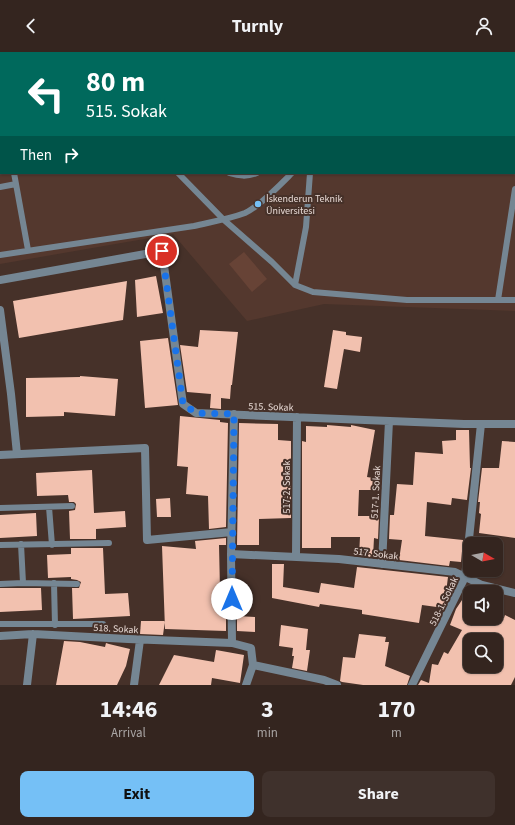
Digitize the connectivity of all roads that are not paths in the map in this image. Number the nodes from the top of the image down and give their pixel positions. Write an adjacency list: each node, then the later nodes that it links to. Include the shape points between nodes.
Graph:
1 (14, 174): 7 (lane)
2 (179, 174): 10 (lane)
3 (232, 174): 4 (lane)
4 (254, 174)
5 (291, 174): 10 (lane, via 247,212)
6 (310, 174): 14 (lane, via 306,228)
7 (16, 184): 8 (lane); 11 (lane)
8 (0, 187)
9 (515, 189): 15 (lane)
10 (224, 220): 11 (lane); 14 (lane)
11 (28, 250): 12 (lane)
12 (0, 255)
13 (0, 280): 18 (street, 515. Sokak, via 162,251 183,404 196,413)
14 (295, 285): 15 (lane, via 313,292 407,300)
15 (498, 300): 16 (lane)
16 (515, 300)
17 (0, 310): 23 (street)
18 (234, 414): 19 (street, 515. Sokak); 28 (street)
19 (297, 417): 20 (street, 515. Sokak); 35 (street, 517-2. Sokak)
20 (388, 421): 21 (street, 515. Sokak); 36 (street, 517-1. Sokak)
21 (481, 424): 22 (street, 515. Sokak); 29 (street, 518-1. Sokak)
22 (515, 424)
23 (17, 454): 24 (street); 28 (street, via 145,448 147,540)
24 (0, 455)
25 (72, 506): 26 (lane)
26 (49, 507): 27 (lane); 33 (lane)
27 (0, 508)
28 (232, 532): 34 (street)
29 (469, 537)
30 (109, 543): 33 (lane)
31 (21, 544): 32 (lane); 33 (lane); 39 (lane)
32 (0, 545)
33 (52, 545)
34 (231, 554): 35 (street, 517. Sokak); 50 (street)
35 (296, 557): 36 (street, 517. Sokak)
36 (382, 564): 37 (street, 517. Sokak, via 455,572)
37 (463, 576)
38 (465, 577): 43 (street, 517. Sokak, via 482,585); 56 (street, 518-1. Sokak)
39 (23, 582): 40 (lane); 41 (lane)
40 (54, 583): 42 (lane); 46 (lane)
41 (0, 584)
42 (77, 584)
43 (515, 593)
44 (0, 624): 46 (lane)
45 (103, 624): 46 (lane)
46 (55, 625)
47 (33, 634): 48 (street, 518. Sokak); 49 (street, 518. Sokak); 52 (street)
48 (0, 636)
49 (140, 640): 50 (street, 518. Sokak); 53 (street)
50 (232, 643): 51 (street, 518. Sokak, via 251,648)
51 (253, 665): 54 (street); 55 (street, via 324,680)
52 (27, 685)
53 (134, 685)
54 (246, 685)
55 (336, 685)
56 (412, 685)

